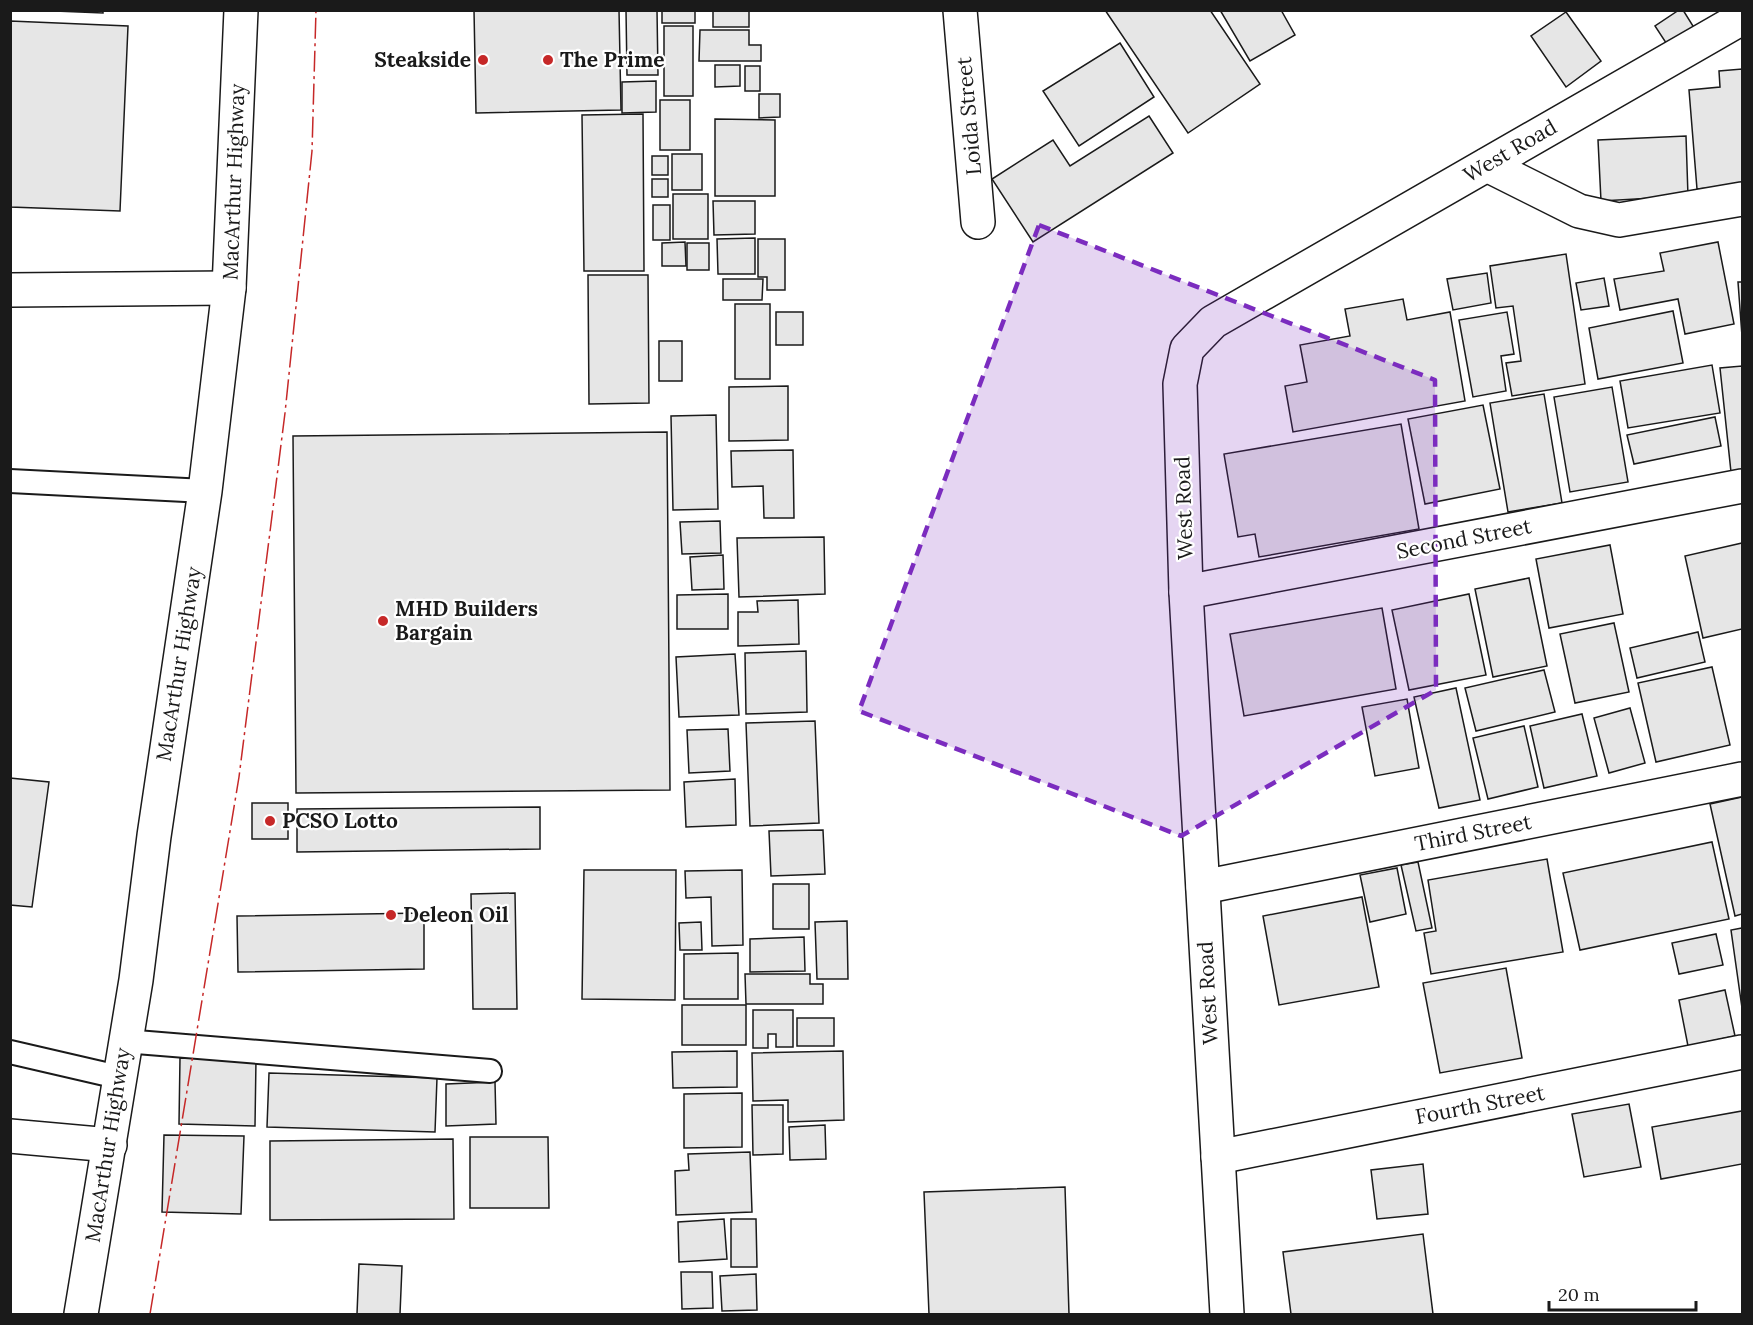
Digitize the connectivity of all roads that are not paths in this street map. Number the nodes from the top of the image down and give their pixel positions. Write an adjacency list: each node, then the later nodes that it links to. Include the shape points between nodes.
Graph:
1 (241, 10): 7 (main road, MacArthur Highway)
2 (960, 10): 6 (main road, Loida Street)
3 (1743, 18): 4 (main road, West Road)
4 (1487, 165): 5 (main road, via 1579,211 1619,220); 12 (main road, West Road, via 1213,322 1187,349 1180,384)
5 (1743, 199)
6 (978, 222)
7 (230, 288): 8 (main road); 11 (main road, MacArthur Highway)
8 (10, 290)
9 (10, 481): 11 (lane)
10 (1743, 486): 12 (main road, Second Street)
11 (205, 491): 15 (main road, MacArthur Highway)
12 (1186, 592): 14 (main road, West Road)
13 (1743, 779): 14 (main road, Third Street)
14 (1203, 887): 22 (main road, West Road)
15 (124, 1041): 18 (lane); 19 (main road, MacArthur Highway)
16 (10, 1052): 19 (lane)
17 (1743, 1052): 22 (main road, Fourth Street)
18 (490, 1071)
19 (118, 1077): 21 (main road, MacArthur Highway)
20 (10, 1136): 21 (main road)
21 (110, 1145): 23 (main road, MacArthur Highway)
22 (1218, 1157): 24 (main road, West Road)
23 (81, 1314)
24 (1227, 1314)

